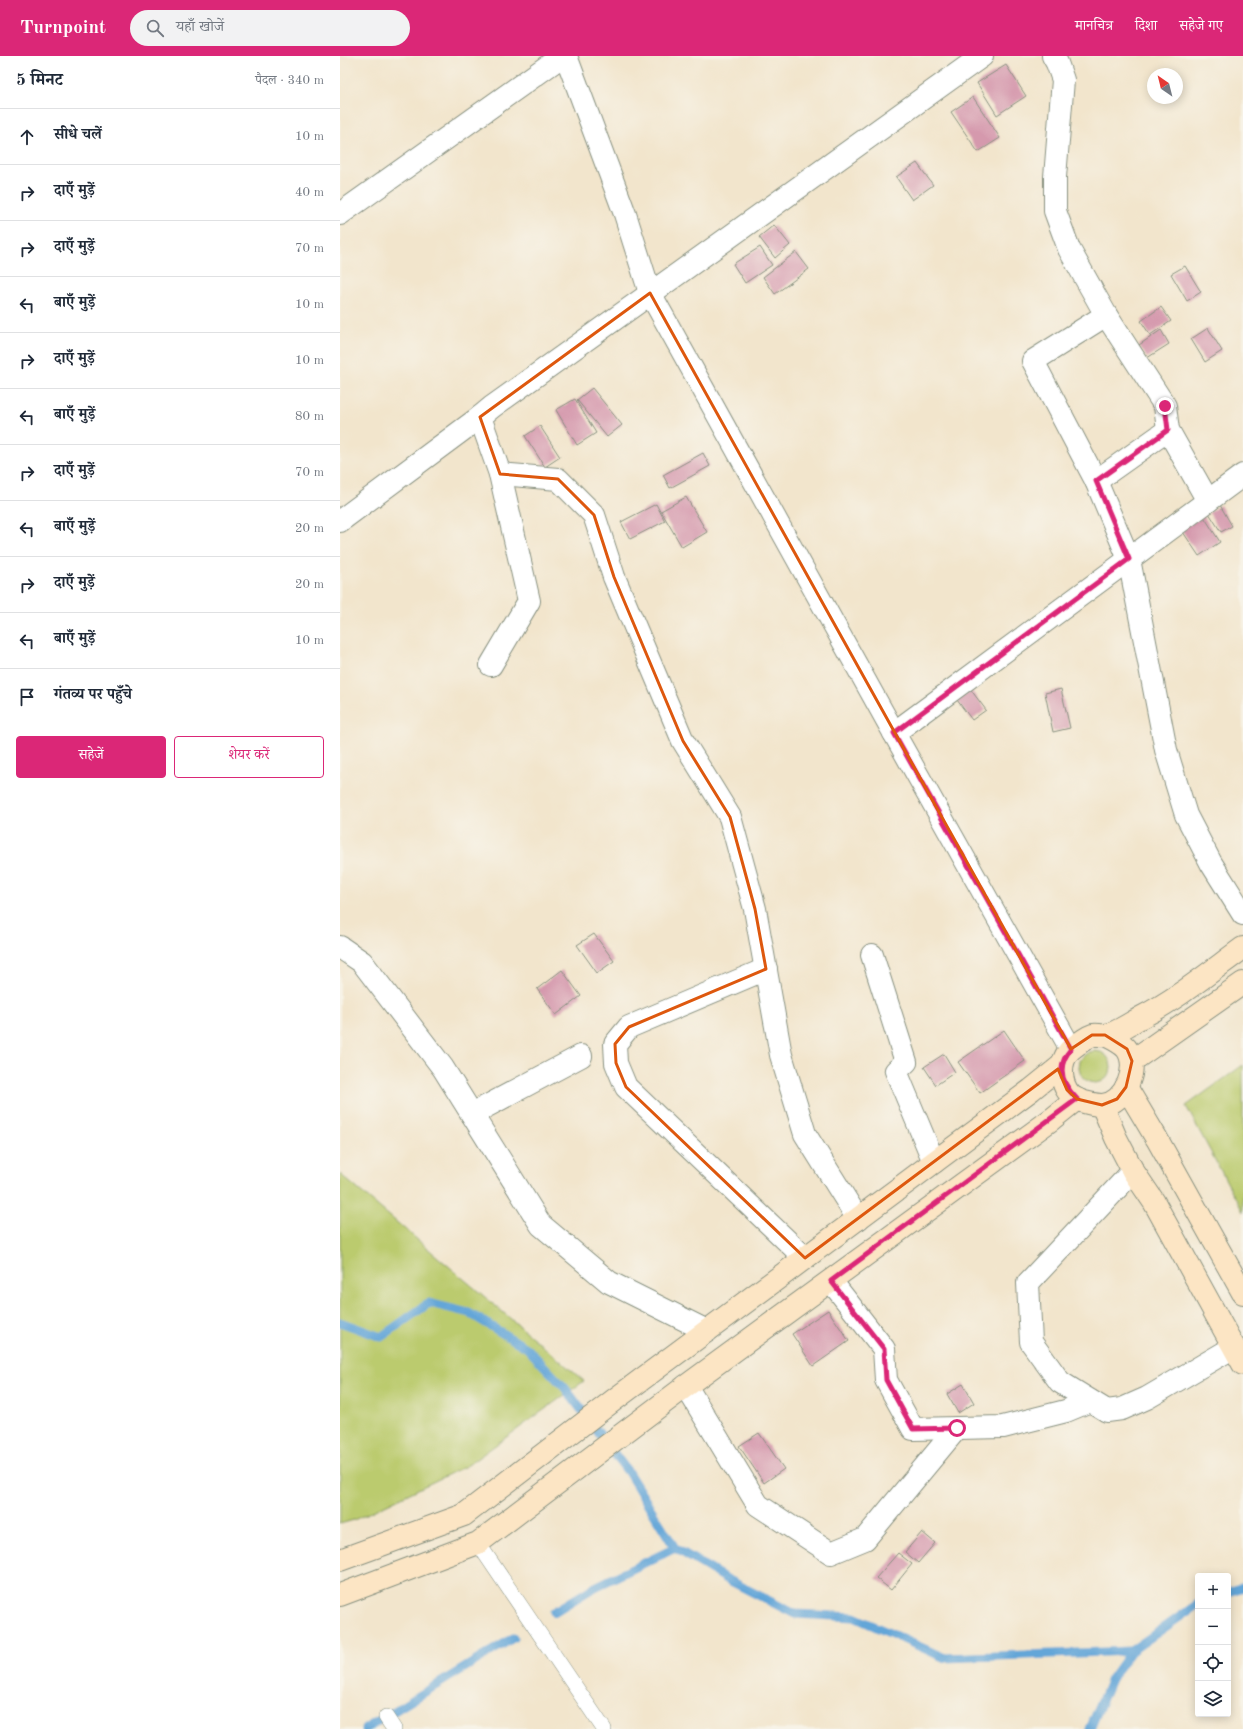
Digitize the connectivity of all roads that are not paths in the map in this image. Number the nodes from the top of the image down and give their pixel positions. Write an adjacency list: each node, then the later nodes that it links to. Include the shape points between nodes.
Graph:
1 (562, 56): 5 (street)
2 (566, 56): 6 (street, via 625,214)
3 (982, 56): 6 (street)
4 (1052, 56): 7 (street, via 1063,80 1054,177 1055,211 1069,249)
5 (340, 214)
6 (650, 294): 8 (street); 17 (street)
7 (1106, 314): 9 (street, via 1165,406); 12 (street, via 1033,361)
8 (480, 417): 10 (street); 14 (street)
9 (1168, 430): 12 (street); 13 (street)
10 (500, 474): 16 (street, via 529,601); 22 (street, via 558,479 594,515 614,577 683,742 730,817 755,909)
11 (1243, 475): 13 (street)
12 (1096, 481): 15 (street)
13 (1208, 501): 15 (street)
14 (340, 520)
15 (1129, 559): 17 (street); 18 (street, via 1166,750 1186,815 1211,863)
16 (491, 665)
17 (894, 733): 26 (street)
18 (1243, 914)
19 (340, 948): 31 (street, via 362,962 443,1068)
20 (1243, 948): 24 (main road, via 1174,998)
21 (872, 955): 32 (street, via 906,1062 896,1071)
22 (766, 969): 34 (street, via 781,1054 805,1134); 35 (street, via 629,1027 615,1044 616,1063 626,1087)
23 (1243, 983): 27 (main road)
24 (1106, 1035): 26 (main road, via 1092,1035); 27 (main road, via 1127,1049)
25 (582, 1056): 31 (street)
26 (1067, 1057): 29 (main road, via 1062,1078 1067,1090); 32 (main road)
27 (1132, 1061): 28 (main road)
28 (1126, 1087): 30 (main road, via 1117,1099); 37 (main road)
29 (1077, 1099): 30 (main road); 36 (main road)
30 (1102, 1105): 33 (main road)
31 (472, 1114): 38 (street, via 541,1225 609,1282)
32 (934, 1162): 34 (main road)
33 (1133, 1171): 39 (main road, via 1154,1202); 41 (street, via 1028,1283 1032,1342 1060,1382)
34 (858, 1219): 35 (main road)
35 (805, 1258): 38 (main road)
36 (831, 1281): 40 (main road); 42 (street, via 884,1349 886,1380 913,1429)
37 (1243, 1293)
38 (707, 1331): 44 (main road, via 464,1515)
39 (1238, 1356): 41 (street, via 1122,1409 1107,1411)
40 (686, 1386): 42 (street, via 758,1505 831,1553 865,1539); 43 (main road)
41 (1090, 1401): 42 (street, via 1066,1411 1003,1427)
42 (957, 1428)
43 (478, 1543): 45 (main road); 48 (lane)
44 (340, 1560)
45 (340, 1595)
46 (386, 1717): 47 (lane)
47 (394, 1729)
48 (604, 1729)

